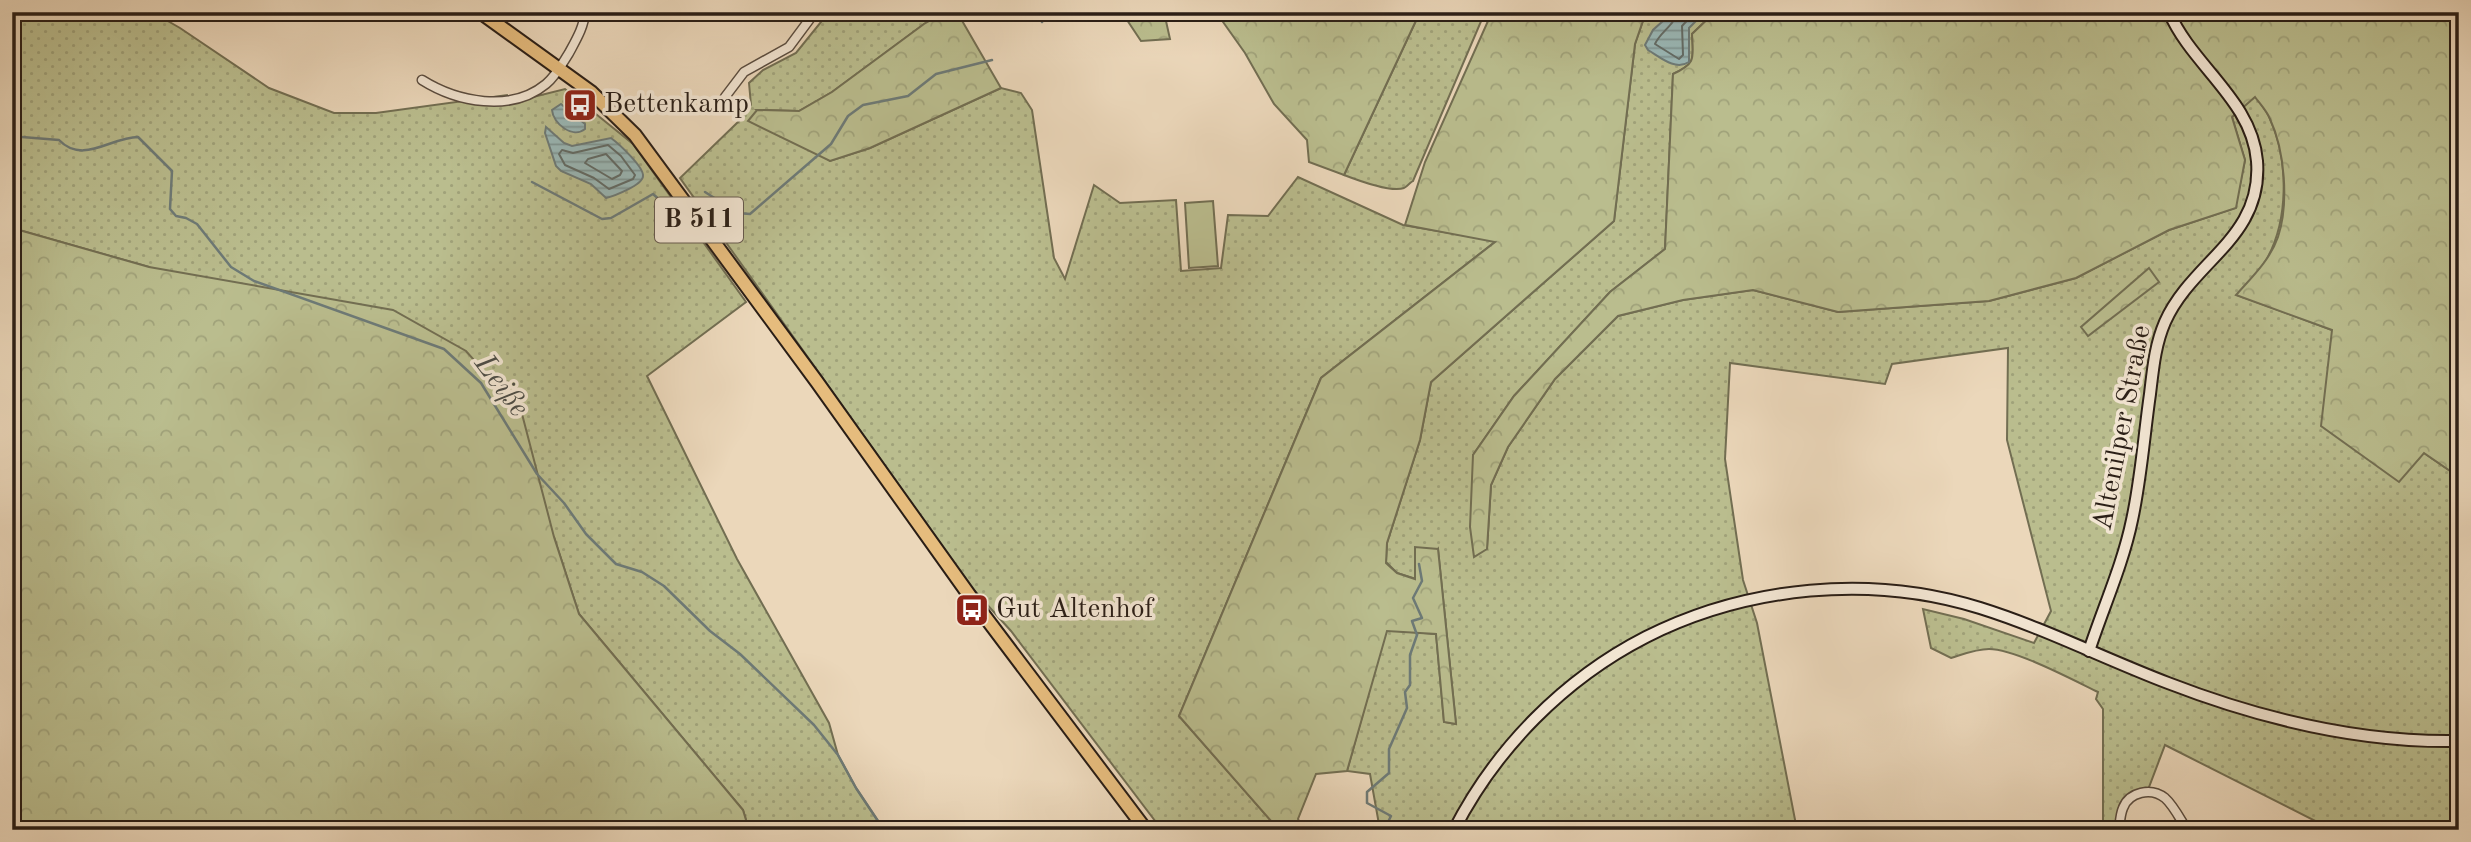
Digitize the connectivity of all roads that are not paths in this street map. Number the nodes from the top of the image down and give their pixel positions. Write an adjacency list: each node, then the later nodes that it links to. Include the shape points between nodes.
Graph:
1 (480, 12): 5 (main road, B 511)
2 (585, 12): 5 (street)
3 (816, 12): 7 (street, via 789,47 744,72)
4 (2169, 12): 8 (main road, Altenilper Straße, via 2186,44 2241,113 2253,145 2256,178 2245,221 2185,290 2160,333 2132,521)
5 (559, 69): 6 (street, via 538,90 496,102 454,95); 10 (main road, B 511, via 617,115 655,160 984,615)
6 (422, 80)
7 (726, 97)
8 (2088, 651): 9 (main road, via 2169,684 2301,725 2350,734); 11 (main road, via 1976,607 1880,590 1822,590 1752,599 1692,615 1628,647 1578,681 1532,721 1496,762)
9 (2459, 741)
10 (1146, 830)
11 (1454, 830)
12 (2119, 830): 13 (street, via 2125,804 2143,792 2163,797)
13 (2187, 830)

